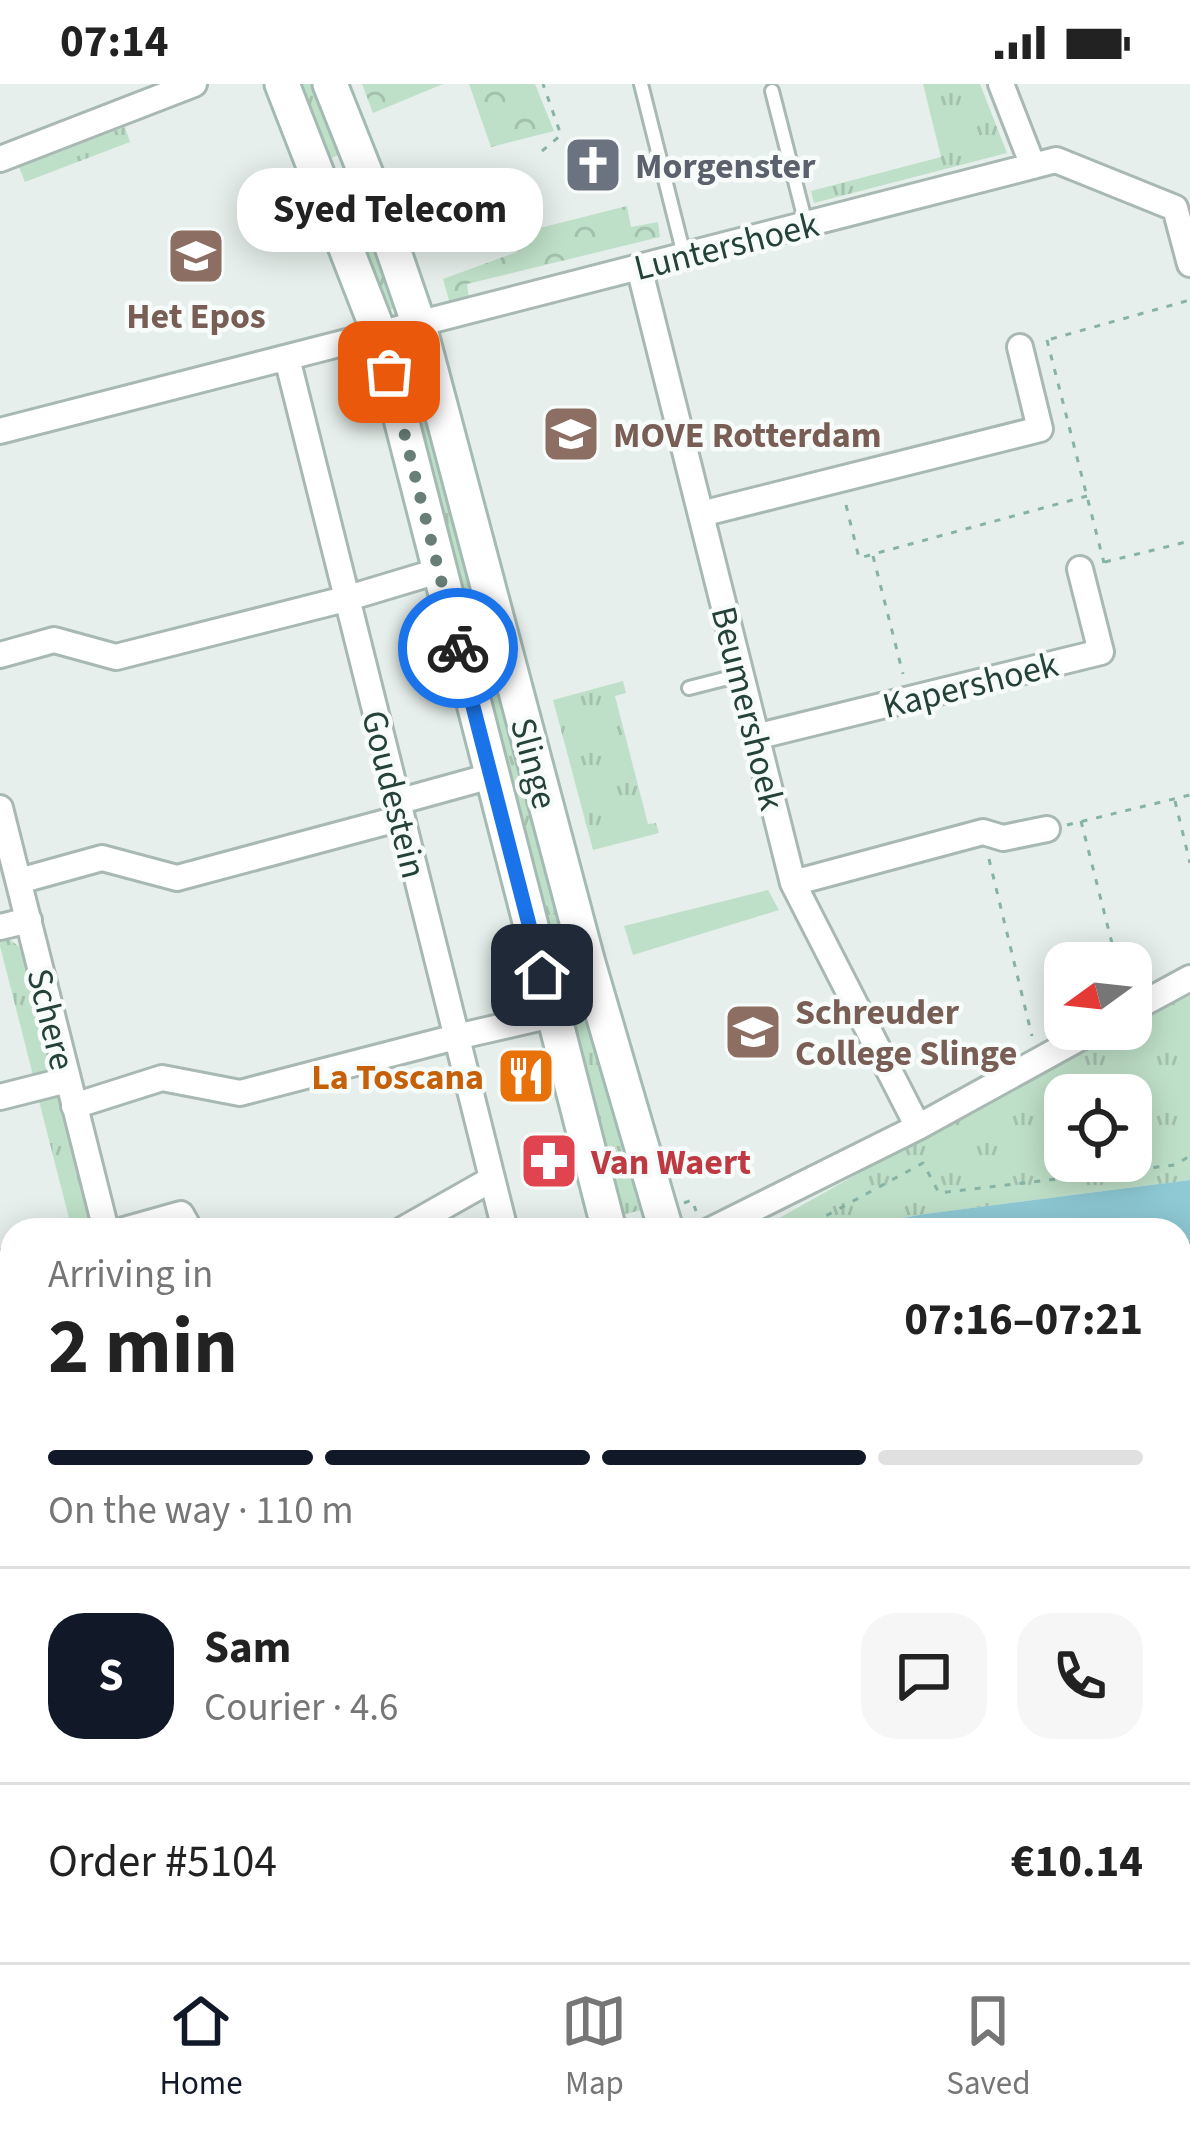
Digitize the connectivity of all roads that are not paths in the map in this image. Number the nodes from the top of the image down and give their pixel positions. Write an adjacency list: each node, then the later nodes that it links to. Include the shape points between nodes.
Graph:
1 (194, 84): 7 (street)
2 (281, 84): 16 (main road, Slinge)
3 (330, 84): 15 (main road, Slinge)
4 (641, 84): 12 (lane)
5 (1000, 84): 9 (street)
6 (772, 91): 11 (lane)
7 (137, 94): 8 (street)
8 (0, 159)
9 (1033, 166): 10 (street, via 1056,160); 11 (street, Luntershoek)
10 (1183, 206): 13 (street)
11 (806, 226): 12 (street, Luntershoek)
12 (684, 256): 14 (street, Luntershoek)
13 (1190, 264)
14 (639, 267): 15 (street, Luntershoek); 20 (street, Beumershoek)
15 (418, 322): 16 (street, Luntershoek); 36 (main road, Slinge)
16 (379, 333): 18 (street, Luntershoek); 22 (main road, Slinge)
17 (1020, 347): 20 (street, via 1040,429)
18 (287, 358): 19 (street, Luntershoek); 23 (street, Goudestein)
19 (0, 431)
20 (701, 514): 25 (street, Beumershoek)
21 (1092, 566): 27 (street, Kapershoek, via 1101,652)
22 (438, 571): 23 (street); 28 (main road, Slinge)
23 (345, 599): 24 (street, via 116,657 54,640); 30 (street, Goudestein)
24 (0, 655)
25 (740, 675): 26 (lane); 27 (street, Beumershoek)
26 (689, 688)
27 (755, 737): 33 (street, Beumershoek)
28 (491, 776): 30 (street, Slinge); 37 (main road, Slinge)
29 (0, 808): 32 (street, Schere)
30 (399, 810): 32 (street, Slinge, via 177,878 102,858); 41 (street, Goudestein)
31 (1047, 829): 33 (street, via 1003,838 982,832)
32 (19, 881): 34 (street, Schere)
33 (794, 883): 46 (street, Beumershoek)
34 (28, 920): 35 (street); 43 (street, Schere)
35 (0, 927)
36 (588, 963): 37 (main road); 52 (main road, Slinge)
37 (542, 975): 40 (main road, Slinge)
38 (1190, 978): 39 (street)
39 (1152, 999)
40 (552, 1016): 41 (street); 51 (main road, Slinge)
41 (456, 1036): 45 (street, via 240,1093 162,1078); 47 (street, Goudestein)
42 (1058, 1050): 46 (street)
43 (67, 1080): 44 (street); 45 (street, Schere)
44 (0, 1097)
45 (74, 1106): 48 (street, Schere)
46 (918, 1127): 53 (street)
47 (492, 1179): 49 (street); 50 (street, Goudestein)
48 (103, 1218)
49 (423, 1218)
50 (502, 1218)
51 (605, 1218)
52 (662, 1218)
53 (735, 1218)

